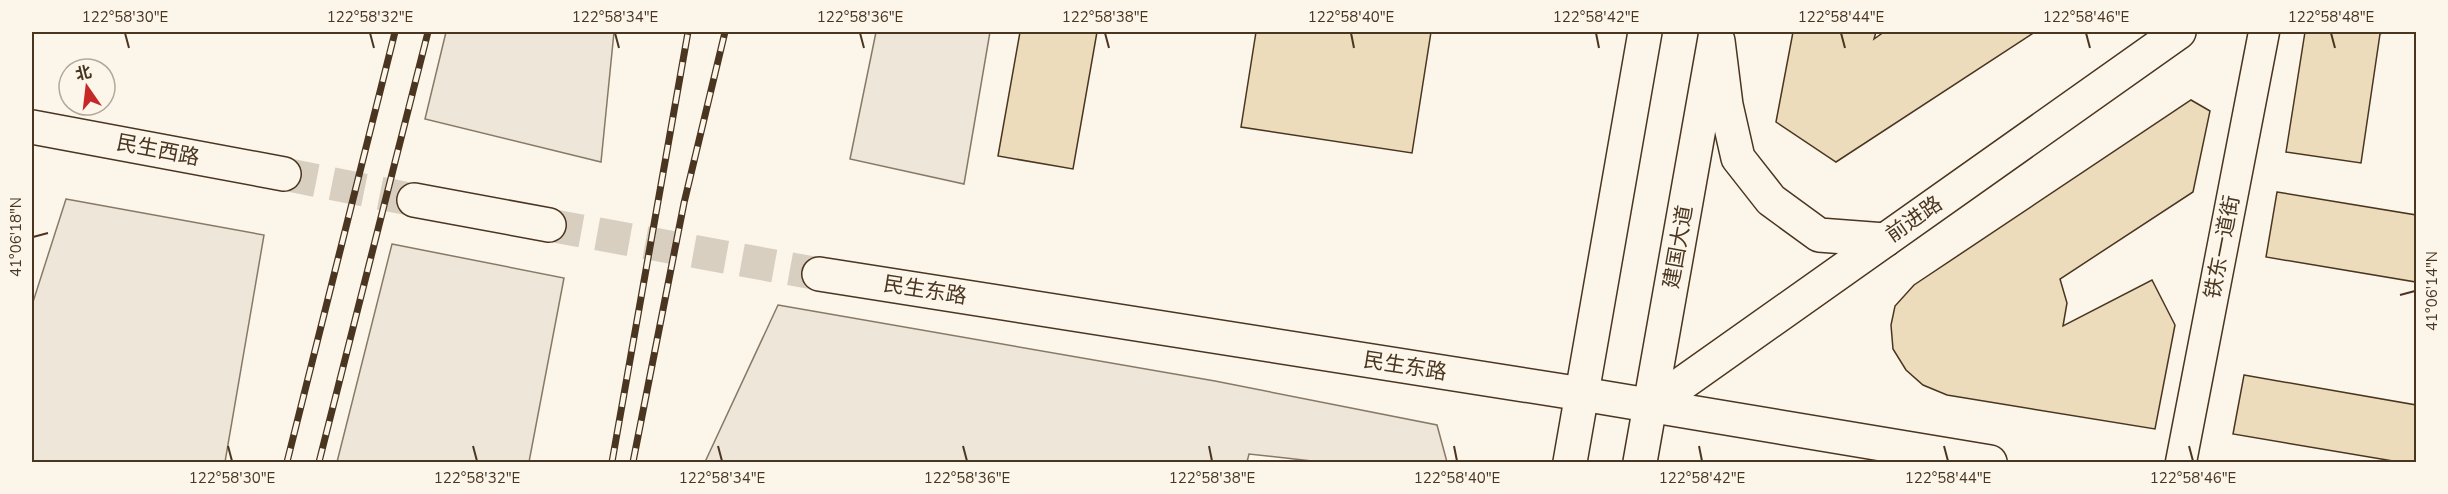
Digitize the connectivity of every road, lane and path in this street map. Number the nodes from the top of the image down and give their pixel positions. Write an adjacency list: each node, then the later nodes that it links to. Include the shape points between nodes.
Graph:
1 (1644, 32): 11 (main road)
2 (1716, 32): 9 (main road, via 1738,158 1771,200 1819,235); 12 (main road, 建国大道)
3 (2179, 32): 9 (main road, 前进路)
4 (2264, 32): 16 (street, 铁东一道街)
5 (32, 127): 6 (main road, 民生西路)
6 (284, 174)
7 (414, 200): 8 (main road)
8 (549, 225)
9 (1885, 240): 12 (main road, 前进路)
10 (819, 274): 11 (main road, 民生东路)
11 (1582, 394): 12 (main road, 民生东路); 13 (main road)
12 (1650, 407): 14 (main road, 建国大道); 15 (main road, 民生东路)
13 (1570, 462)
14 (1640, 462)
15 (1990, 462)
16 (2181, 462)

